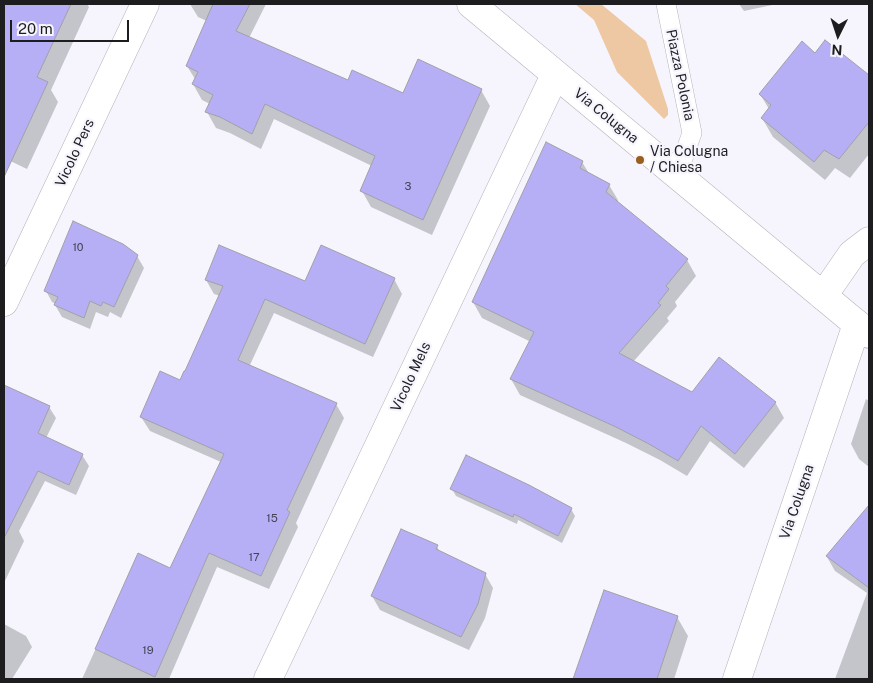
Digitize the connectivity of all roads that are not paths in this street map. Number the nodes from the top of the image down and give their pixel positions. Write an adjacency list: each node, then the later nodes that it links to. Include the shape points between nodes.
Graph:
1 (145, 4): 8 (street, Vicolo Pers)
2 (471, 4): 4 (street, Via Colugna)
3 (666, 4): 5 (lane, Piazza Polonia, via 692,133)
4 (555, 75): 5 (street, Via Colugna); 10 (street, Vicolo Mels)
5 (677, 174): 7 (street, Via Colugna)
6 (869, 241): 7 (street, via 852,254)
7 (824, 296): 9 (street, Via Colugna)
8 (4, 302)
9 (863, 329): 11 (street, Via Colugna)
10 (268, 679)
11 (737, 679)

